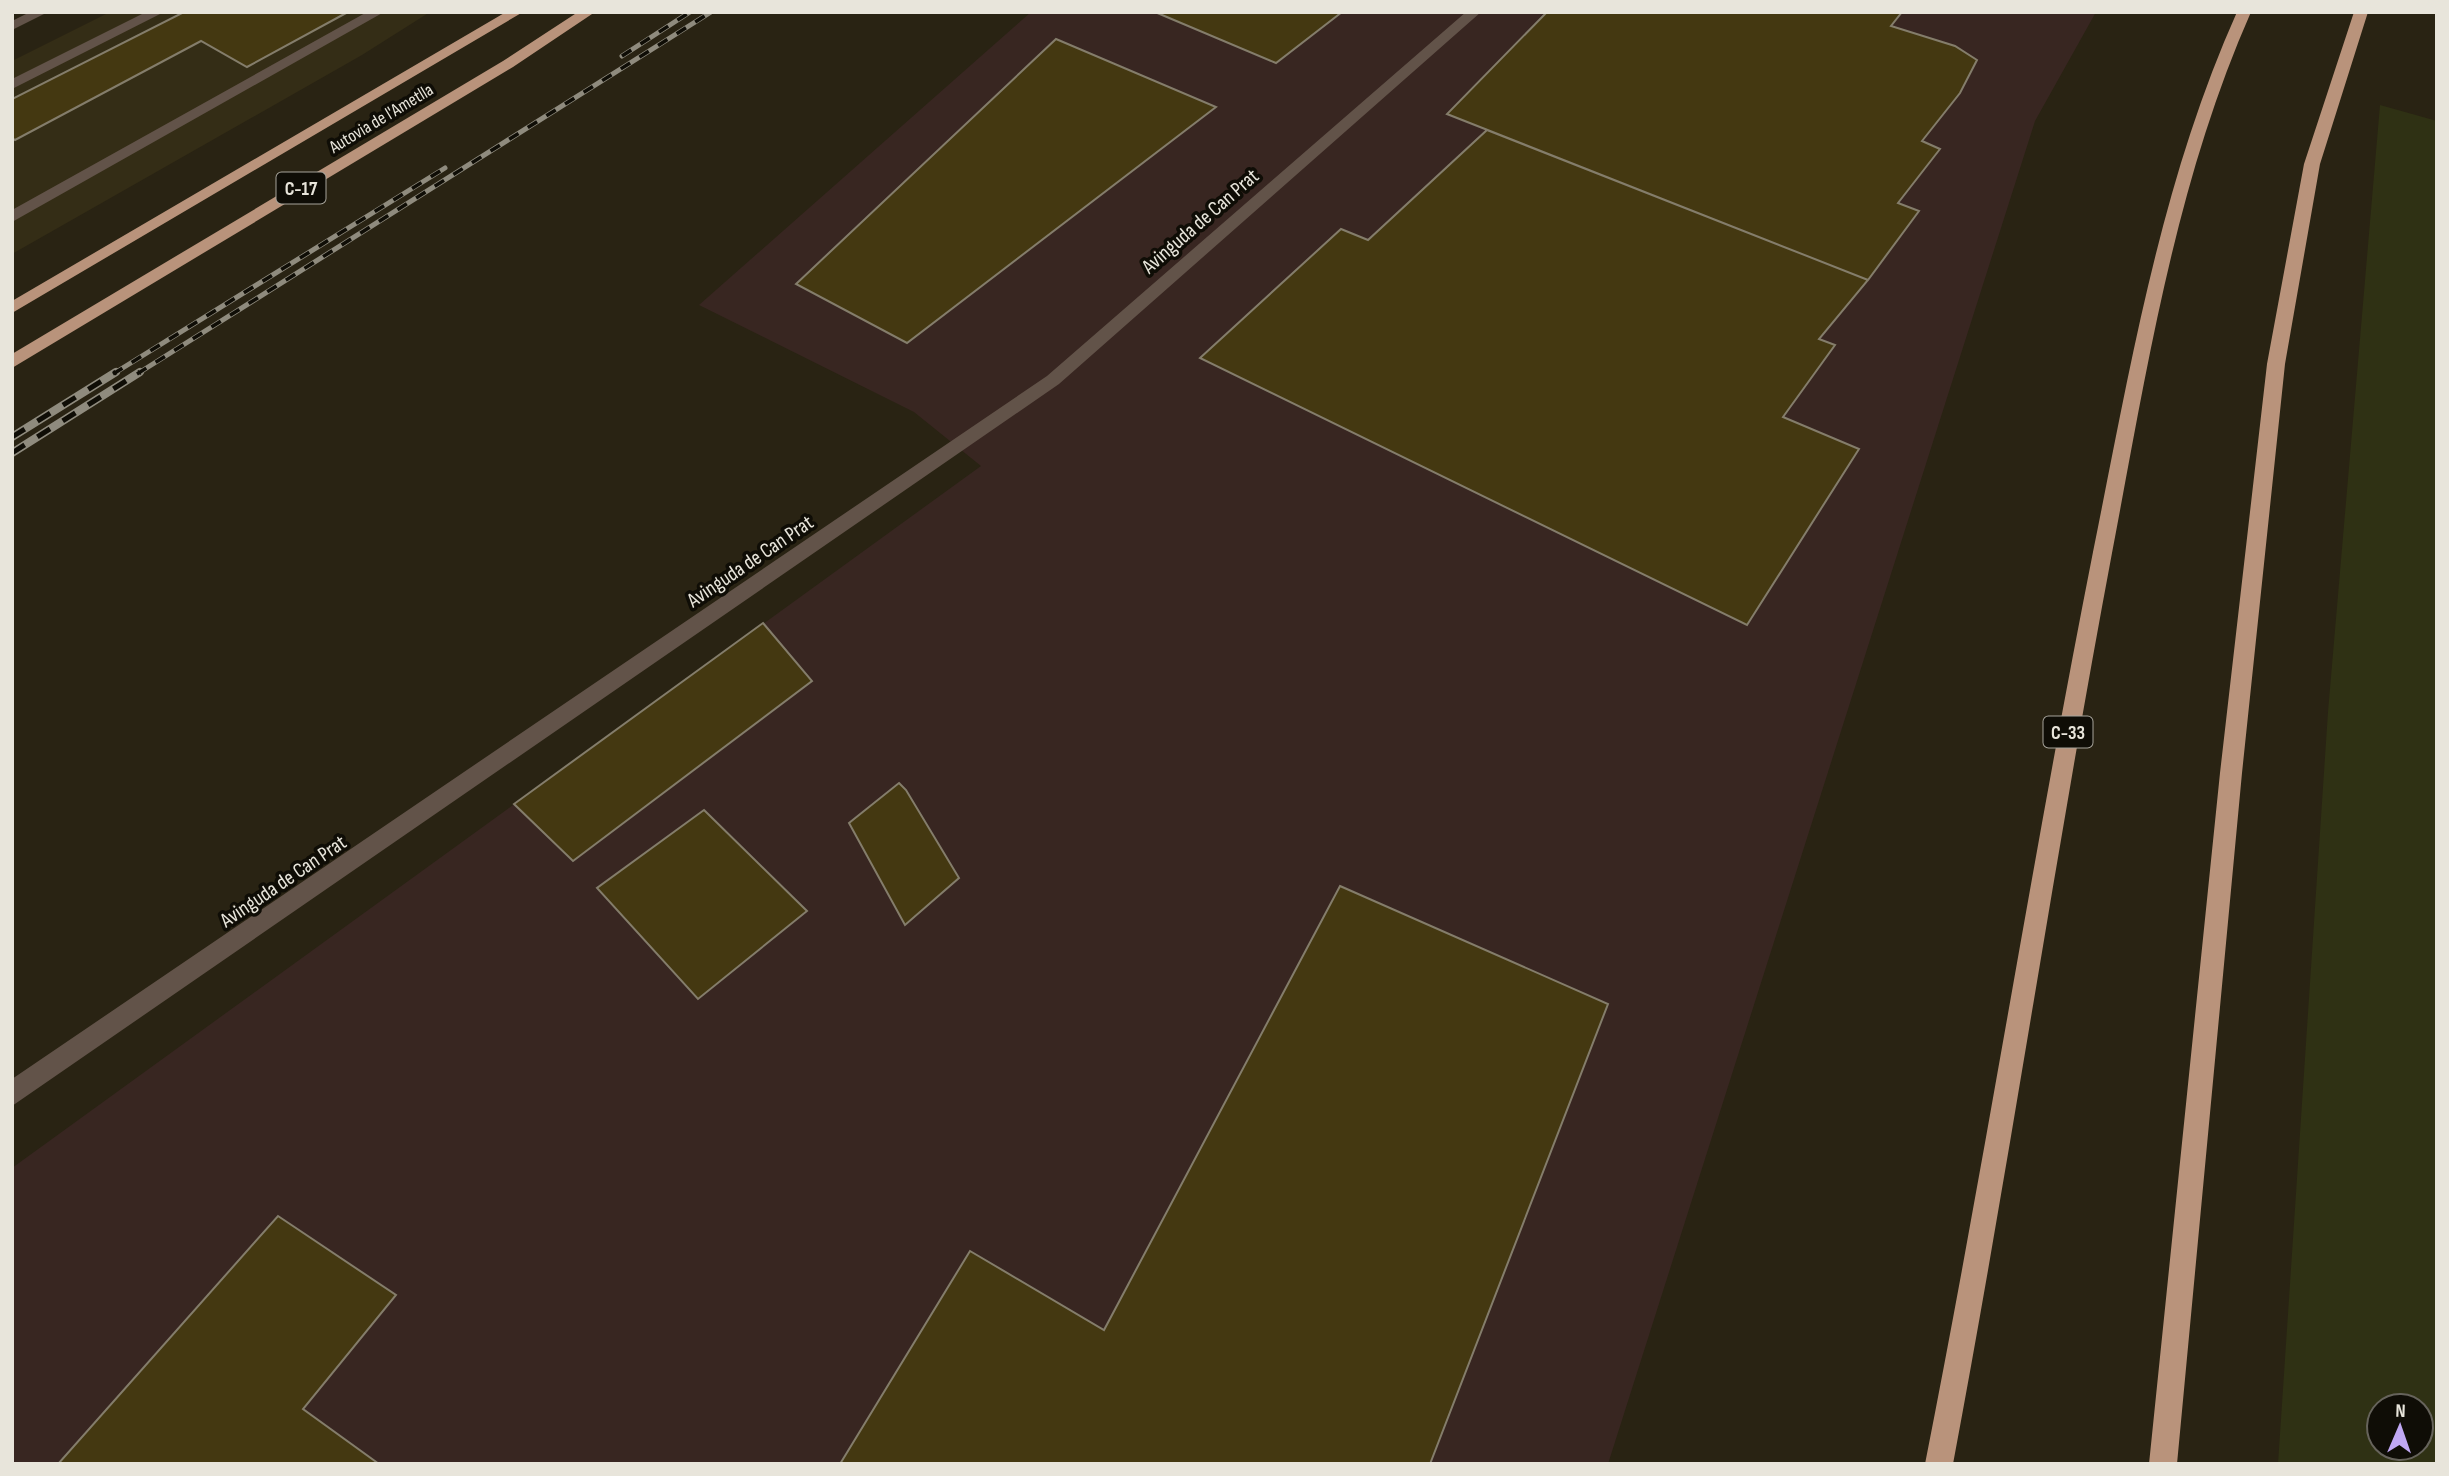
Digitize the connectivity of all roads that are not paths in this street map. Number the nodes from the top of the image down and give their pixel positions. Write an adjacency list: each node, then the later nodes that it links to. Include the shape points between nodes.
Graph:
1 (41, 12): 9 (street)
2 (157, 12): 10 (street)
3 (377, 12): 11 (street)
4 (516, 12): 12 (highway, Autovia de l'Ametlla / C-17)
5 (588, 12): 13 (highway, Autovia de l'Ametlla / C-17)
6 (1474, 12): 14 (street, Avinguda de Can Prat, via 1053,380)
7 (2244, 12): 15 (highway, C-33, via 2197,134 2160,272 2084,646)
8 (2361, 12): 16 (highway, via 2312,164 2276,364)
9 (12, 26)
10 (12, 85)
11 (12, 217)
12 (12, 308)
13 (12, 362)
14 (12, 1094)
15 (1939, 1464)
16 (2163, 1464)

